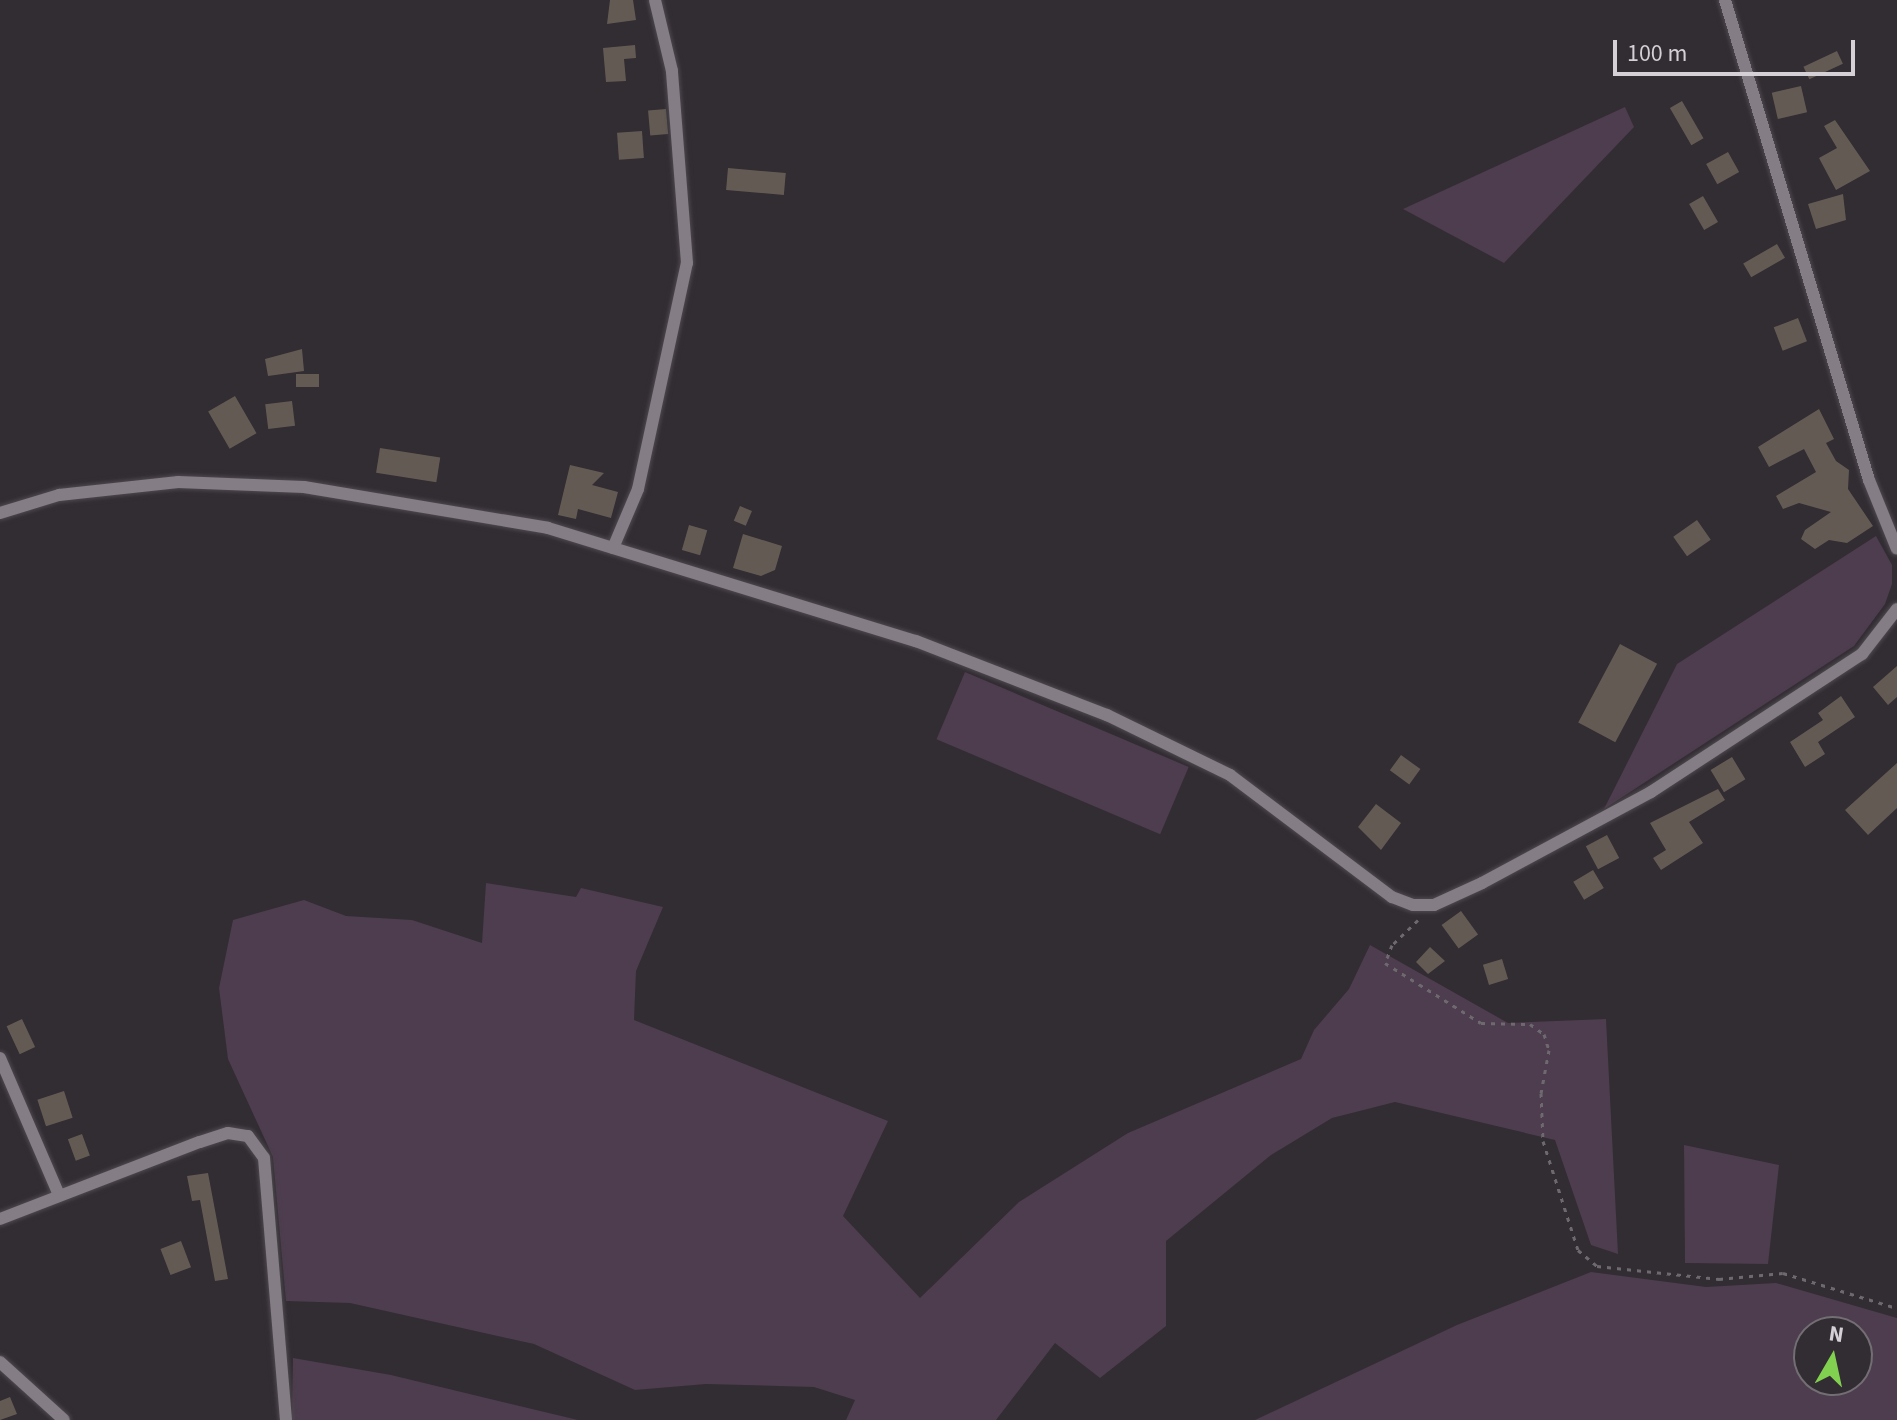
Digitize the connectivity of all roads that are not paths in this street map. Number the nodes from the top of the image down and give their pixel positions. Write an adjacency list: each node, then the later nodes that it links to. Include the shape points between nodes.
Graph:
1 (655, 0): 4 (street, via 674,85 687,263 638,489)
2 (1725, 0): 5 (street, via 1869,480)
3 (0, 513): 4 (street, via 59,495 178,482 304,487 548,528)
4 (613, 548): 6 (street, via 916,641 1107,715 1230,775 1392,897 1413,905 1434,905 1651,792 1862,654)
5 (1897, 549)
6 (1897, 609)
7 (0, 1058): 8 (street)
8 (59, 1195): 9 (street); 12 (street, via 228,1133 255,1142 264,1158)
9 (0, 1219)
10 (0, 1362): 11 (street)
11 (64, 1420)
12 (286, 1420)

